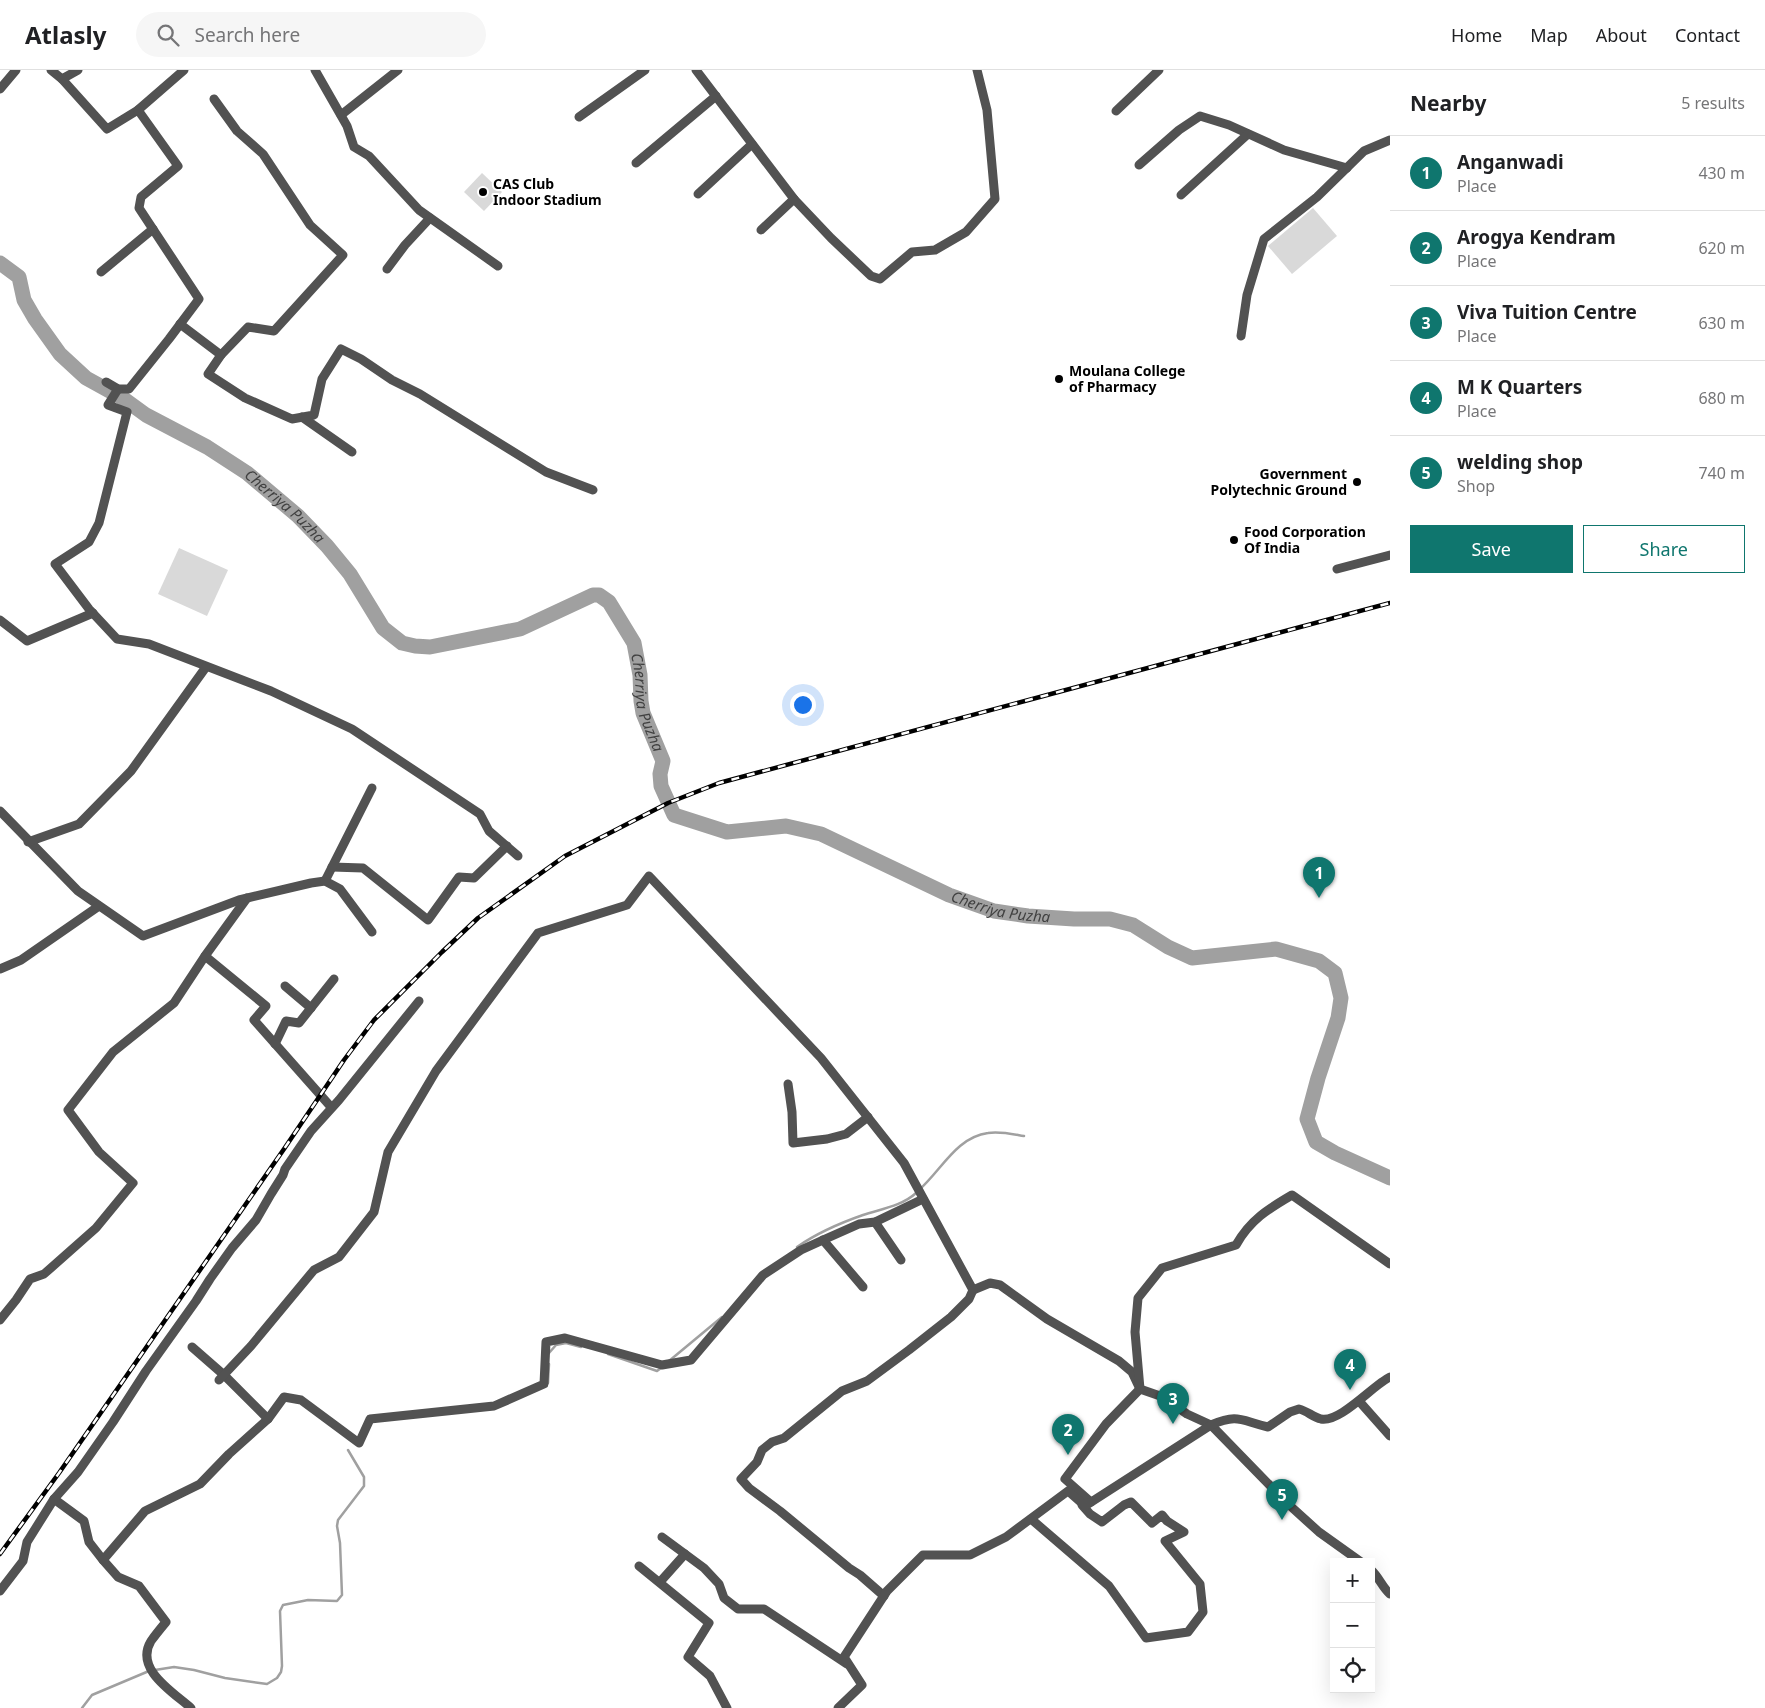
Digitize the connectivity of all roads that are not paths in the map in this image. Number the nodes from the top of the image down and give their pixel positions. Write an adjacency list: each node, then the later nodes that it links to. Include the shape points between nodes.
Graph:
1 (16, 70): 12 (street)
2 (51, 70): 11 (street)
3 (78, 70): 11 (street)
4 (184, 70): 15 (street)
5 (314, 70): 17 (street)
6 (398, 70): 17 (street)
7 (645, 70): 18 (street)
8 (696, 70): 13 (street)
9 (977, 70): 27 (street, via 987,110 995,199 966,232 934,250 912,252 880,279 871,276)
10 (1159, 70): 16 (street)
11 (62, 79): 15 (street, via 107,129)
12 (0, 89)
13 (716, 96): 21 (street); 22 (street)
14 (214, 99): 36 (street, via 237,131 264,154 310,225 343,255 274,331 248,328)
15 (138, 110): 29 (street, via 178,166 141,197 139,208)
16 (1116, 111)
17 (341, 115): 28 (street, via 354,147 369,156)
18 (579, 117)
19 (1248, 134): 23 (street, via 1200,116); 24 (street, via 1284,150); 26 (street)
20 (1390, 140): 24 (street, via 1364,151)
21 (752, 144): 25 (street); 27 (street)
22 (636, 163)
23 (1139, 165)
24 (1347, 168): 35 (street, via 1317,197 1264,239 1247,295)
25 (698, 194)
26 (1181, 195)
27 (794, 199): 30 (street)
28 (430, 218): 31 (street); 32 (street)
29 (153, 229): 33 (street); 34 (street, via 199,299)
30 (762, 230)
31 (498, 266)
32 (387, 270)
33 (102, 272)
34 (180, 324): 36 (street); 38 (street, via 129,389)
35 (1241, 336)
36 (221, 355): 39 (street, via 208,374 245,398 292,419)
37 (106, 382): 38 (street)
38 (118, 389): 44 (street, via 108,404 128,412 100,523 89,542 55,564)
39 (302, 417): 40 (street); 41 (street, via 314,415 322,379 341,349 546,472)
40 (352, 452)
41 (593, 490)
42 (1390, 555): 43 (street)
43 (1337, 569)
44 (93, 613): 45 (street, via 27,641); 46 (street, via 117,640 149,644)
45 (0, 620)
46 (206, 667): 49 (street, via 131,772 80,824); 50 (street, via 271,691 352,729 480,814 489,832)
47 (372, 788): 52 (street)
48 (0, 811): 49 (street)
49 (28, 842): 55 (street, via 78,891)
50 (507, 846): 51 (street); 52 (street, via 474,878 459,878 428,920 363,868)
51 (518, 856)
52 (332, 867): 53 (street)
53 (325, 881): 54 (street); 56 (street, via 340,889)
54 (247, 898): 55 (street, via 143,936); 57 (street)
55 (99, 906): 58 (street, via 21,960)
56 (372, 932)
57 (205, 956): 63 (street, via 266,1006 254,1020); 74 (street, via 174,1003 113,1052 68,1110 99,1152 133,1182 96,1228 44,1274 30,1279)
58 (0, 969)
59 (334, 979): 62 (street)
60 (285, 986): 62 (street)
61 (419, 1001): 65 (street)
62 (311, 1008): 63 (street, via 299,1023 286,1021)
63 (275, 1044): 65 (street)
64 (788, 1084): 66 (street, via 793,1143 846,1134)
65 (331, 1107): 83 (street, via 311,1131 256,1220 210,1278 78,1472)
66 (868, 1117): 67 (street, via 904,1162); 77 (street, via 821,1058 649,876 627,905 538,933 436,1071 388,1152 374,1212 339,1257 314,1270)
67 (924, 1199): 68 (street); 73 (street)
68 (875, 1222): 69 (street, via 859,1224); 70 (street)
69 (823, 1240): 72 (street); 80 (street, via 763,1275 691,1360 662,1365 565,1338 546,1342 544,1384 494,1406 370,1419 359,1443 301,1400 284,1397)
70 (901, 1260)
71 (1390, 1264): 78 (street, via 1292,1194 1268,1209 1245,1230 1236,1245 1162,1268 1138,1298 1135,1332)
72 (863, 1287)
73 (972, 1290): 78 (street, via 990,1283 1000,1285 1047,1319 1119,1360 1132,1372); 95 (street, via 969,1299 951,1317 910,1350 867,1381 842,1391 784,1438 762,1450 757,1462 741,1479)
74 (0, 1320)
75 (192, 1347): 77 (street)
76 (1390, 1377): 79 (street)
77 (222, 1378): 80 (street)
78 (1140, 1389): 81 (street, via 1163,1397 1187,1414); 84 (street, via 1106,1424 1065,1479)
79 (1359, 1401): 81 (street, via 1327,1419 1299,1409 1268,1427 1239,1418); 82 (street)
80 (268, 1419): 89 (street, via 200,1484 145,1511)
81 (1211, 1424): 84 (street); 88 (street, via 1287,1503 1319,1532)
82 (1390, 1436)
83 (54, 1499): 89 (street, via 84,1521 90,1542); 93 (street, via 27,1542 23,1561)
84 (1087, 1504): 85 (street, via 1068,1491); 85 (street, via 1090,1514 1102,1522 1131,1502 1152,1522 1162,1515 1184,1532 1165,1541 1200,1584 1203,1612 1188,1632 1146,1638 1109,1586)
85 (1031, 1519): 95 (street, via 970,1555 923,1555)
86 (662, 1537): 87 (street)
87 (685, 1554): 92 (street); 96 (street, via 720,1584 724,1598 738,1608 764,1609)
88 (1355, 1558)
89 (104, 1560): 97 (street, via 118,1576 139,1586 166,1622 150,1642 146,1657 151,1673)
90 (639, 1566): 92 (street)
91 (1375, 1574): 94 (street)
92 (660, 1582): 98 (street, via 709,1623 688,1657 710,1676)
93 (0, 1591)
94 (1390, 1594)
95 (884, 1596): 96 (street, via 844,1657)
96 (849, 1665): 99 (street, via 862,1685)
97 (191, 1708)
98 (727, 1708)
99 (838, 1708)

